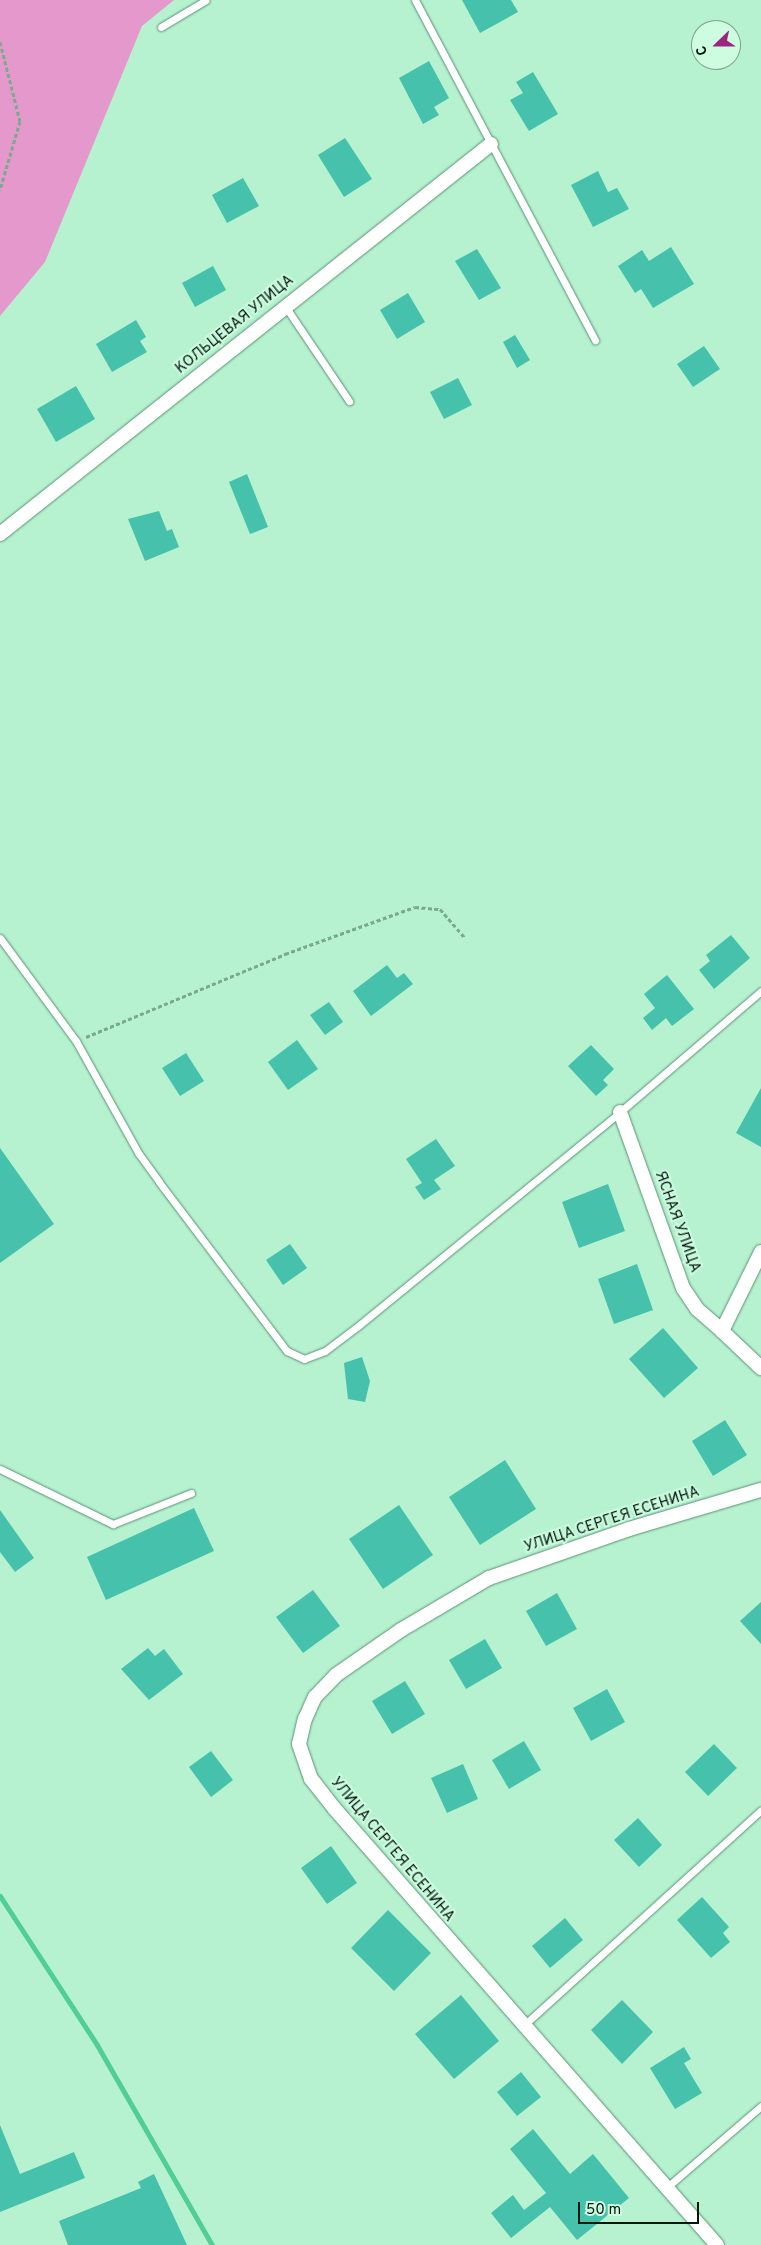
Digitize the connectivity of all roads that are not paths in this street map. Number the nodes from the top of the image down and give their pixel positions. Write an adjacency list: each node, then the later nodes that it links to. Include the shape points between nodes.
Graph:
1 (206, 0): 3 (lane)
2 (415, 0): 4 (lane)
3 (161, 27)
4 (492, 144): 5 (street, КОЛЬЦЕВАЯ УЛИЦА); 6 (lane)
5 (285, 306): 7 (lane); 8 (street, КОЛЬЦЕВАЯ УЛИЦА)
6 (595, 340)
7 (349, 401)
8 (0, 534)
9 (0, 938): 11 (lane, via 76,1041 139,1154 159,1182 287,1351 304,1359 325,1351 358,1326)
10 (761, 991): 11 (lane)
11 (620, 1112): 13 (street, ЯСНАЯ УЛИЦА, via 683,1288 696,1309)
12 (761, 1252): 13 (street)
13 (722, 1331): 14 (street, ЯСНАЯ УЛИЦА)
14 (761, 1368)
15 (0, 1469): 17 (lane, via 113,1524)
16 (761, 1490): 19 (street, УЛИЦА СЕРГЕЯ ЕСЕНИНА, via 629,1529 489,1578 401,1630 336,1674 315,1697 305,1719 299,1744 311,1779)
17 (191, 1493)
18 (761, 1810): 19 (lane)
19 (523, 2026): 21 (street, УЛИЦА СЕРГЕЯ ЕСЕНИНА)
20 (761, 2106): 21 (lane)
21 (666, 2188): 22 (street, УЛИЦА СЕРГЕЯ ЕСЕНИНА)
22 (717, 2245)

